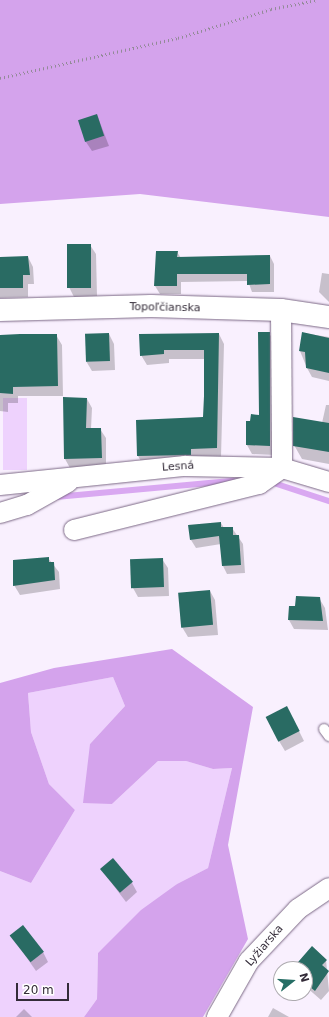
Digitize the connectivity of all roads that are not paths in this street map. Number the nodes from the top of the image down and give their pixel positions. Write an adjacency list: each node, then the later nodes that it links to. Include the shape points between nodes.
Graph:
1 (0, 310): 2 (main road, Topoľčianska, via 151,306)
2 (281, 310): 3 (main road, Topoľčianska); 4 (street)
3 (329, 317)
4 (282, 468): 5 (street, Lesná, via 185,466); 6 (street, Lesná); 9 (street, via 259,484)
5 (73, 479): 7 (street, Lesná); 8 (street, Lesná, via 27,505)
6 (329, 482)
7 (0, 485)
8 (0, 513)
9 (74, 530)
10 (329, 888): 11 (street, Lyžiarska, via 298,909 249,960)
11 (216, 1017)

